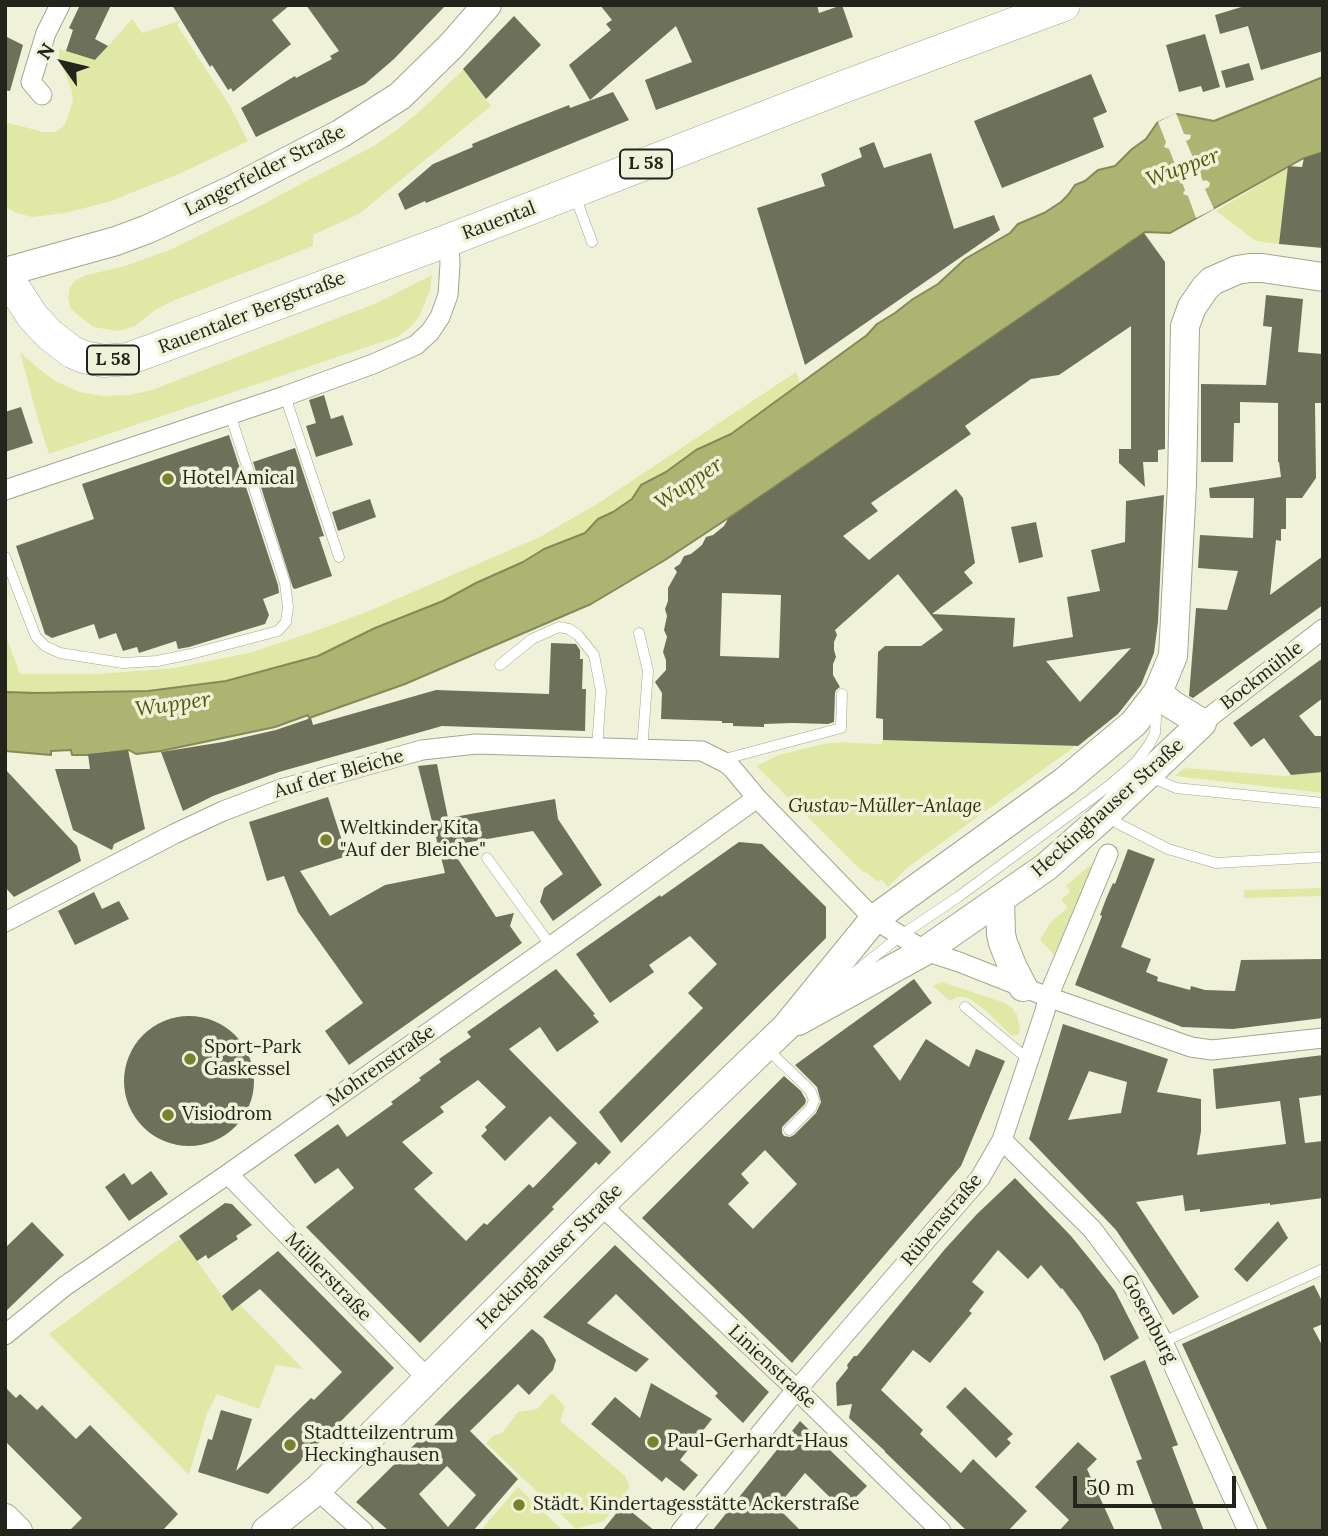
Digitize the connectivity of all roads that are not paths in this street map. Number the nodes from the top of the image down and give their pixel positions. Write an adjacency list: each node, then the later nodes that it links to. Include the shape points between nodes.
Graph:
1 (60, 5): 4 (street, via 31,82)
2 (486, 5): 8 (main road, Langerfelder Straße, via 400,96 340,134 148,229)
3 (1064, 5): 5 (main road, Rauental / L 58)
4 (42, 95)
5 (574, 192): 6 (main road, Rauental / L 58); 7 (lane)
6 (449, 240): 8 (main road, Rauentaler Bergstraße / L 58, via 128,359 104,361 72,352 50,335); 10 (street, Rauental, via 448,295 430,332 396,355)
7 (592, 242)
8 (5, 273)
9 (1323, 276): 18 (main road, Heckinghauser Straße, via 1262,268 1237,270 1205,288 1188,316 1173,656)
10 (285, 396): 11 (street, Rauental); 14 (lane)
11 (230, 414): 12 (street, Rauental); 13 (lane, via 285,583 286,622 278,631 157,661 123,663 61,653 36,637)
12 (5, 490)
13 (5, 557)
14 (339, 557)
15 (1323, 629): 20 (street, Bockmühle)
16 (639, 633): 22 (lane, via 648,670)
17 (500, 665): 21 (lane, via 532,639 559,628 578,635 594,655 601,691)
18 (1158, 692): 20 (main road, Heckinghauser Straße); 32 (main road, Heckinghauser Straße, via 1134,723 1065,781); 34 (lane, via 1155,733 1135,763)
19 (842, 694): 23 (lane, via 841,727)
20 (1202, 723): 24 (main road, Heckinghauser Straße)
21 (597, 748): 22 (street, Auf der Bleiche); 33 (street, Auf der Bleiche, via 477,744 422,750 281,789 210,816)
22 (642, 750): 23 (street, Auf der Bleiche, via 702,751)
23 (721, 760): 25 (street)
24 (1147, 775): 26 (lane, via 1175,788); 27 (main road, Heckinghauser Straße)
25 (757, 798): 32 (street); 35 (street, Mohrenstraße)
26 (1323, 803)
27 (1106, 814): 29 (lane, via 1168,849 1216,863); 31 (main road, Heckinghauser Straße)
28 (1108, 854): 37 (street, Rübenstraße)
29 (1323, 857)
30 (487, 858): 35 (lane)
31 (1000, 900): 36 (main road, Heckinghauser Straße); 37 (main road, via 1003,943)
32 (874, 919): 34 (street); 39 (main road, Heckinghauser Straße)
33 (5, 922)
34 (900, 936): 36 (street); 39 (lane)
35 (551, 946): 45 (street, Mohrenstraße)
36 (925, 951): 37 (street); 39 (main road, Heckinghauser Straße)
37 (1035, 992): 40 (street, via 1191,1047 1212,1050); 42 (street, Rübenstraße)
38 (965, 1007): 42 (lane)
39 (786, 1027): 41 (main road, Heckinghauser Straße)
40 (1323, 1038)
41 (766, 1047): 43 (lane, via 814,1100); 46 (main road, Heckinghauser Straße)
42 (1029, 1060): 44 (street, Rübenstraße)
43 (789, 1130)
44 (1002, 1140): 49 (street, Gosenburg, via 1092,1230 1129,1278); 51 (street, Rübenstraße, via 980,1178)
45 (228, 1174): 48 (street, Mohrenstraße, via 65,1286); 50 (street, Müllerstraße)
46 (601, 1205): 50 (main road, Heckinghauser Straße); 51 (street, Linienstraße)
47 (1323, 1269): 49 (lane)
48 (5, 1335)
49 (1163, 1342): 60 (street, Gosenburg)
50 (428, 1379): 52 (main road, Heckinghauser Straße)
51 (797, 1390): 58 (street, Rübenstraße); 59 (street, Linienstraße)
52 (317, 1490): 55 (main road, Heckinghauser Straße); 56 (main road, Heckinghauser Straße); 57 (street)
53 (5, 1518): 54 (main road)
54 (18, 1531)
55 (266, 1531)
56 (292, 1531)
57 (363, 1531)
58 (681, 1531)
59 (941, 1531)
60 (1248, 1531)

